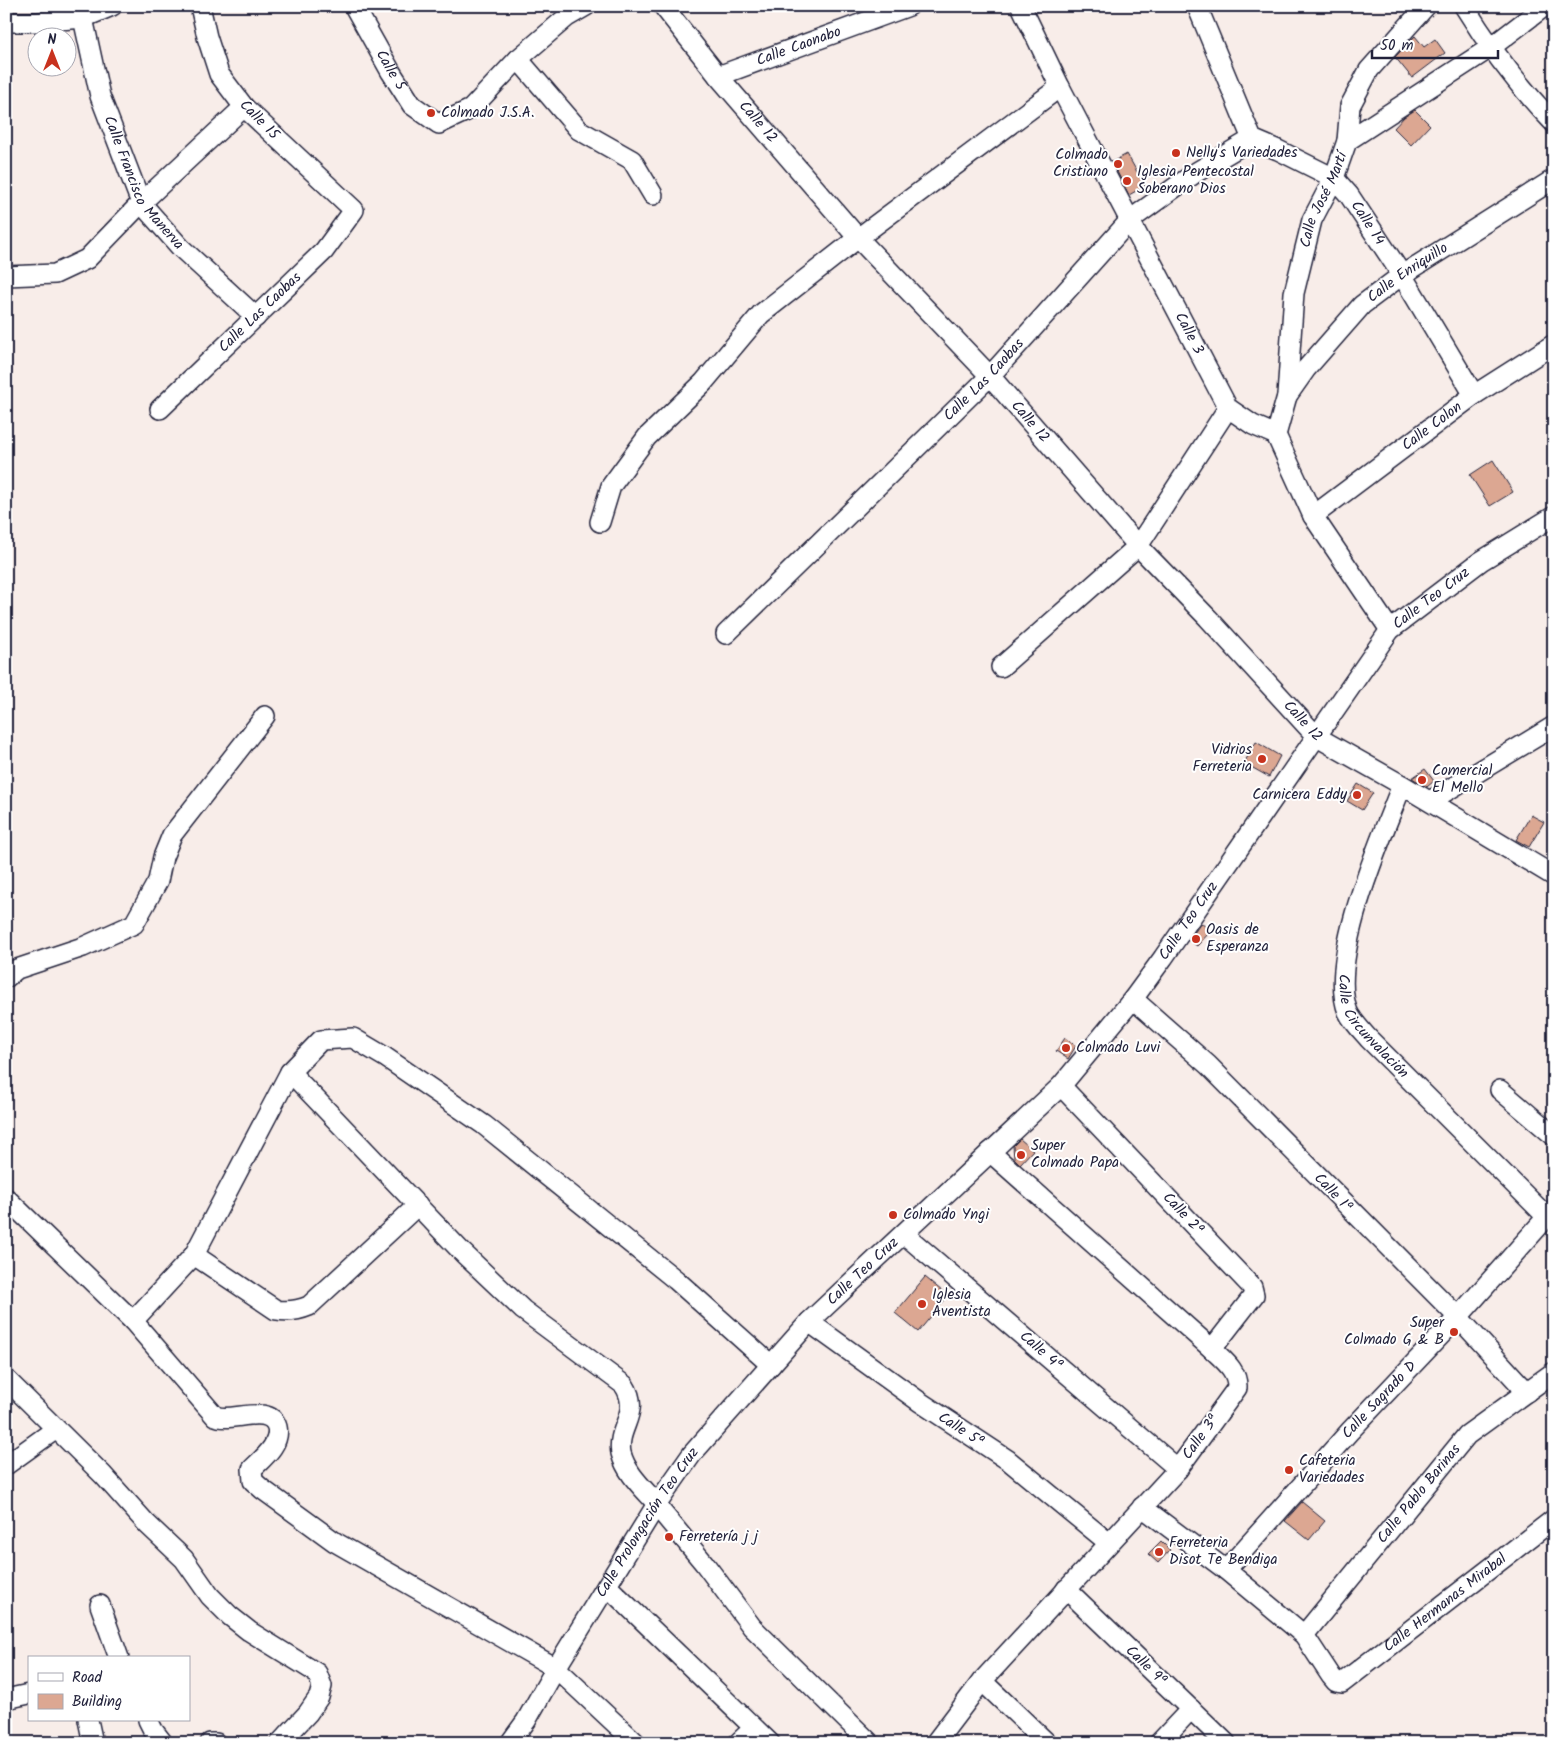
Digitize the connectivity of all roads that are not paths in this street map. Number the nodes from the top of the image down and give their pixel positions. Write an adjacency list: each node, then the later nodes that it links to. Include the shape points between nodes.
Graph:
1 (112, 6): 13 (street)
2 (200, 6): 19 (street, Calle 15, via 219,74)
3 (354, 6): 16 (street, Calle 5, via 412,105 439,124 471,109)
4 (586, 6): 16 (street, via 567,17)
5 (662, 6): 17 (street, Calle 12)
6 (909, 6): 17 (street, Calle Caonabo)
7 (1021, 6): 18 (street, Calle 3)
8 (1197, 6): 21 (street)
9 (1426, 6): 22 (street, via 1369,70 1350,106)
10 (1464, 6): 15 (street)
11 (1545, 6): 15 (street, Calle José Martí)
12 (36, 14): 13 (street); 14 (street)
13 (83, 18): 26 (street, Calle Francisco Manerva, via 100,96)
14 (6, 22)
15 (1490, 48): 20 (street, via 1526,95); 22 (street, Calle José Martí)
16 (518, 59): 25 (street, via 579,130 632,160)
17 (718, 76): 29 (street, Calle 12)
18 (1060, 87): 28 (street, Calle 3); 29 (street)
19 (244, 107): 26 (street); 27 (street, Calle 15)
20 (1554, 123)
21 (1252, 139): 23 (street, Calle 14); 28 (street, Calle Las Caobas, via 1195,173)
22 (1347, 141): 23 (street, Calle José Martí)
23 (1334, 178): 31 (street, Calle 14); 36 (street, Calle José Martí, via 1312,220 1294,293)
24 (1554, 179): 31 (street, Calle Enriquillo)
25 (652, 195)
26 (142, 202): 30 (street, via 87,259 55,274); 32 (street, Calle Francisco Manerva, via 181,248)
27 (354, 210): 32 (street, Calle Las Caobas, via 324,251)
28 (1130, 220): 34 (street, Calle Las Caobas); 37 (street, Calle 3)
29 (858, 238): 34 (street, Calle 12); 42 (street, via 761,314 703,383 647,437 611,486)
30 (6, 276)
31 (1402, 276): 35 (street, Calle 14); 36 (street, Calle Enriquillo, via 1362,305 1306,369)
32 (256, 317): 38 (street, Calle Las Caobas)
33 (1554, 344): 35 (street, Calle Colon)
34 (990, 376): 43 (street, Calle 12); 45 (street, Calle Las Caobas)
35 (1474, 395): 40 (street, Calle Colon)
36 (1287, 396): 39 (street, Calle José Martí)
37 (1228, 408): 39 (street, Calle 3, via 1253,425); 43 (street)
38 (160, 409)
39 (1276, 435): 40 (street)
40 (1313, 516): 44 (street)
41 (1554, 516): 44 (street, Calle Teo Cruz, via 1481,561)
42 (600, 522)
43 (1138, 546): 46 (street); 49 (street, Calle 12)
44 (1390, 630): 49 (street, Calle Teo Cruz)
45 (726, 634)
46 (1001, 667)
47 (265, 716): 53 (street, via 172,835 158,881 134,924 83,947 17,969)
48 (1554, 726): 51 (street)
49 (1317, 737): 50 (street, Calle 12); 54 (street, Calle Teo Cruz)
50 (1402, 784): 51 (street, Calle 12); 62 (street, Calle Circunvalación, via 1353,919 1344,965 1343,988 1348,1012 1369,1039)
51 (1430, 801): 52 (street, Calle 12)
52 (1554, 876)
53 (6, 978)
54 (1133, 999): 56 (street, Calle Teo Cruz); 65 (street, Calle 1ª, via 1208,1065)
55 (290, 1072): 61 (street); 64 (street); 69 (street, via 322,1040 352,1038 385,1057 484,1125 676,1280)
56 (1061, 1086): 59 (street, Calle Teo Cruz); 68 (street, Calle 2ª, via 1252,1287 1254,1295)
57 (1500, 1090): 58 (street)
58 (1554, 1136)
59 (990, 1152): 63 (street, Calle Teo Cruz); 68 (street, Calle 3ª)
60 (6, 1198): 66 (street)
61 (418, 1205): 64 (street, via 309,1306 300,1310 276,1310); 76 (street, via 523,1310 624,1385 630,1393 631,1403 621,1450 631,1475)
62 (1550, 1213): 65 (street, Calle Sagrado D)
63 (904, 1234): 67 (street, Calle Teo Cruz); 75 (street, Calle 4ª)
64 (194, 1255): 66 (street)
65 (1458, 1317): 72 (street, Calle 1ª); 80 (street, Calle Sagrado D, via 1350,1431)
66 (133, 1321): 86 (street, via 215,1416 263,1415 276,1424 278,1436 275,1443 252,1469 253,1481 262,1489 335,1542)
67 (809, 1322): 69 (street, Calle Prolongación Teo Cruz); 79 (street, Calle 5ª, via 1008,1460)
68 (1212, 1349): 75 (street, Calle 3ª, via 1234,1372 1236,1388)
69 (771, 1365): 76 (street, Calle Prolongación Teo Cruz, via 692,1454)
70 (1554, 1372): 72 (street, Calle Pablo Barinas)
71 (6, 1379): 73 (street)
72 (1527, 1392): 84 (street, Calle Pablo Barinas, via 1467,1435)
73 (56, 1429): 74 (street); 98 (street, via 184,1559 210,1596 230,1616 317,1674 322,1686 319,1697)
74 (7, 1462)
75 (1178, 1469): 77 (street, Calle 3ª)
76 (656, 1504): 81 (street, Calle Prolongación Teo Cruz); 103 (street, via 752,1627)
77 (1142, 1507): 79 (street, Calle 3ª); 80 (street)
78 (1554, 1519): 84 (street, Calle Hermanas Mirabal, via 1342,1683 1336,1682)
79 (1109, 1543): 82 (street, Calle 3ª)
80 (1226, 1570): 84 (street)
81 (607, 1586): 86 (street, Calle Prolongación Teo Cruz); 93 (street)
82 (1066, 1589): 87 (street, Calle 3ª); 90 (street, Calle 9ª)
83 (100, 1605): 85 (street)
84 (1304, 1635)
85 (119, 1656)
86 (556, 1668): 99 (street, Calle Prolongación Teo Cruz); 100 (street)
87 (982, 1681): 104 (street, Calle 3ª); 105 (street)
88 (28, 1694): 89 (street)
89 (6, 1699)
90 (1191, 1709): 106 (street); 107 (street, Calle 9ª)
91 (88, 1722): 94 (street)
92 (149, 1722): 95 (street)
93 (754, 1728): 101 (street); 102 (street)
94 (93, 1743)
95 (163, 1743)
96 (210, 1743): 97 (street)
97 (216, 1743)
98 (280, 1743)
99 (510, 1743)
100 (636, 1743)
101 (738, 1743)
102 (770, 1743)
103 (870, 1743)
104 (935, 1743)
105 (1047, 1743)
106 (1159, 1743)
107 (1226, 1743)

